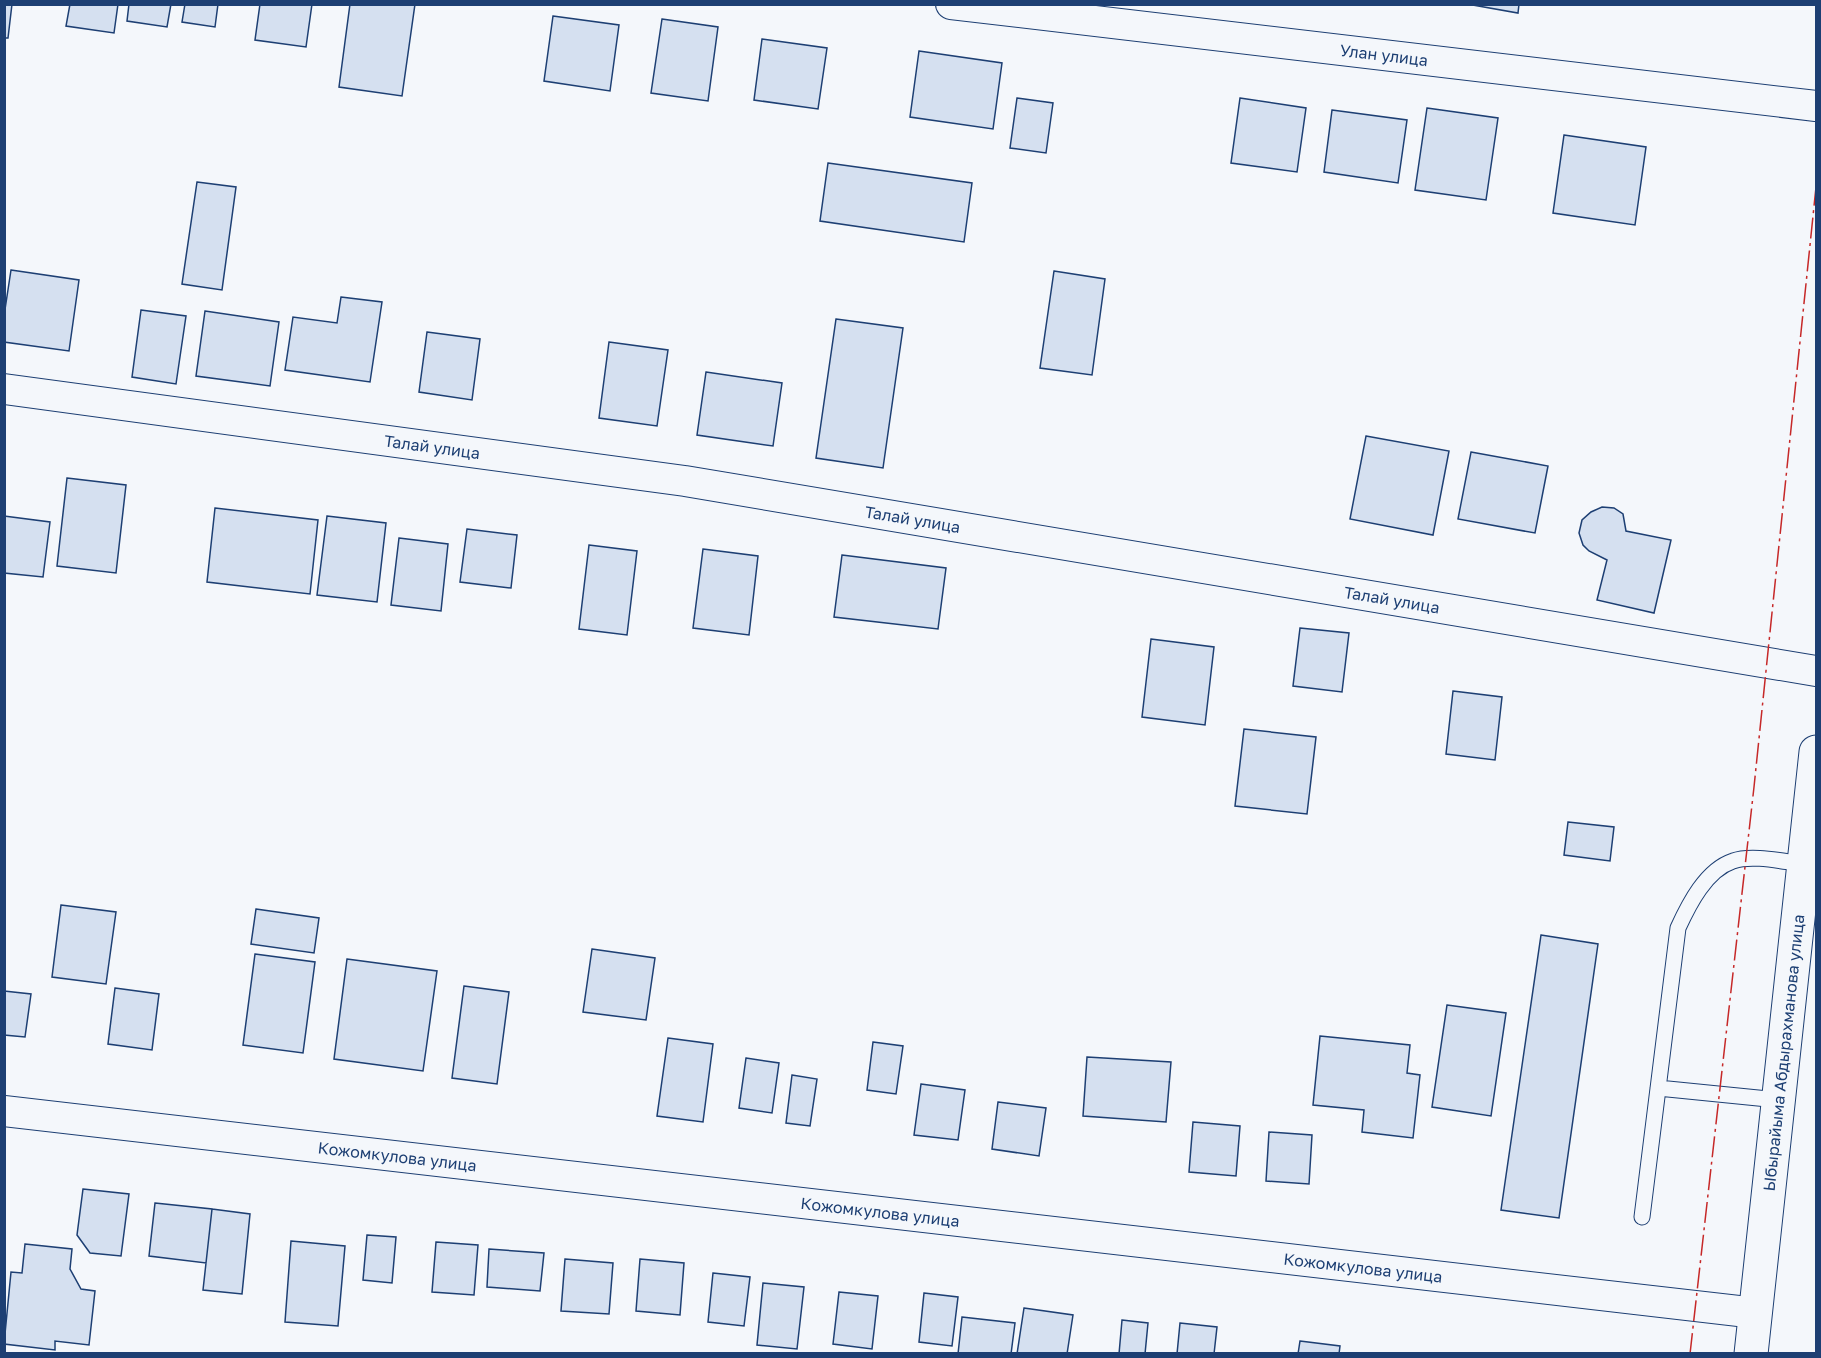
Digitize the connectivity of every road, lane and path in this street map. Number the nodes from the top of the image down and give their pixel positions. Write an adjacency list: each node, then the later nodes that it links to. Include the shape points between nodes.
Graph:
1 (951, 4): 2 (street, Улан улица)
2 (1816, 106)
3 (4, 389): 4 (street, Талай улица, via 685,481)
4 (1816, 671)
5 (1816, 752): 6 (street, Ыбырайыма Абдырахманова улица)
6 (1813, 821): 7 (street, Ыбырайыма Абдырахманова улица)
7 (1804, 864): 8 (lane, via 1758,859 1734,861 1712,875 1692,898 1678,928); 9 (street, Ыбырайыма Абдырахманова улица)
8 (1658, 1088): 9 (lane); 11 (lane)
9 (1778, 1100): 12 (street, Ыбырайыма Абдырахманова улица)
10 (4, 1111): 12 (street, Кожомкулова улица)
11 (1642, 1217)
12 (1755, 1313): 13 (street, Ыбырайыма Абдырахманова улица)
13 (1751, 1353)

